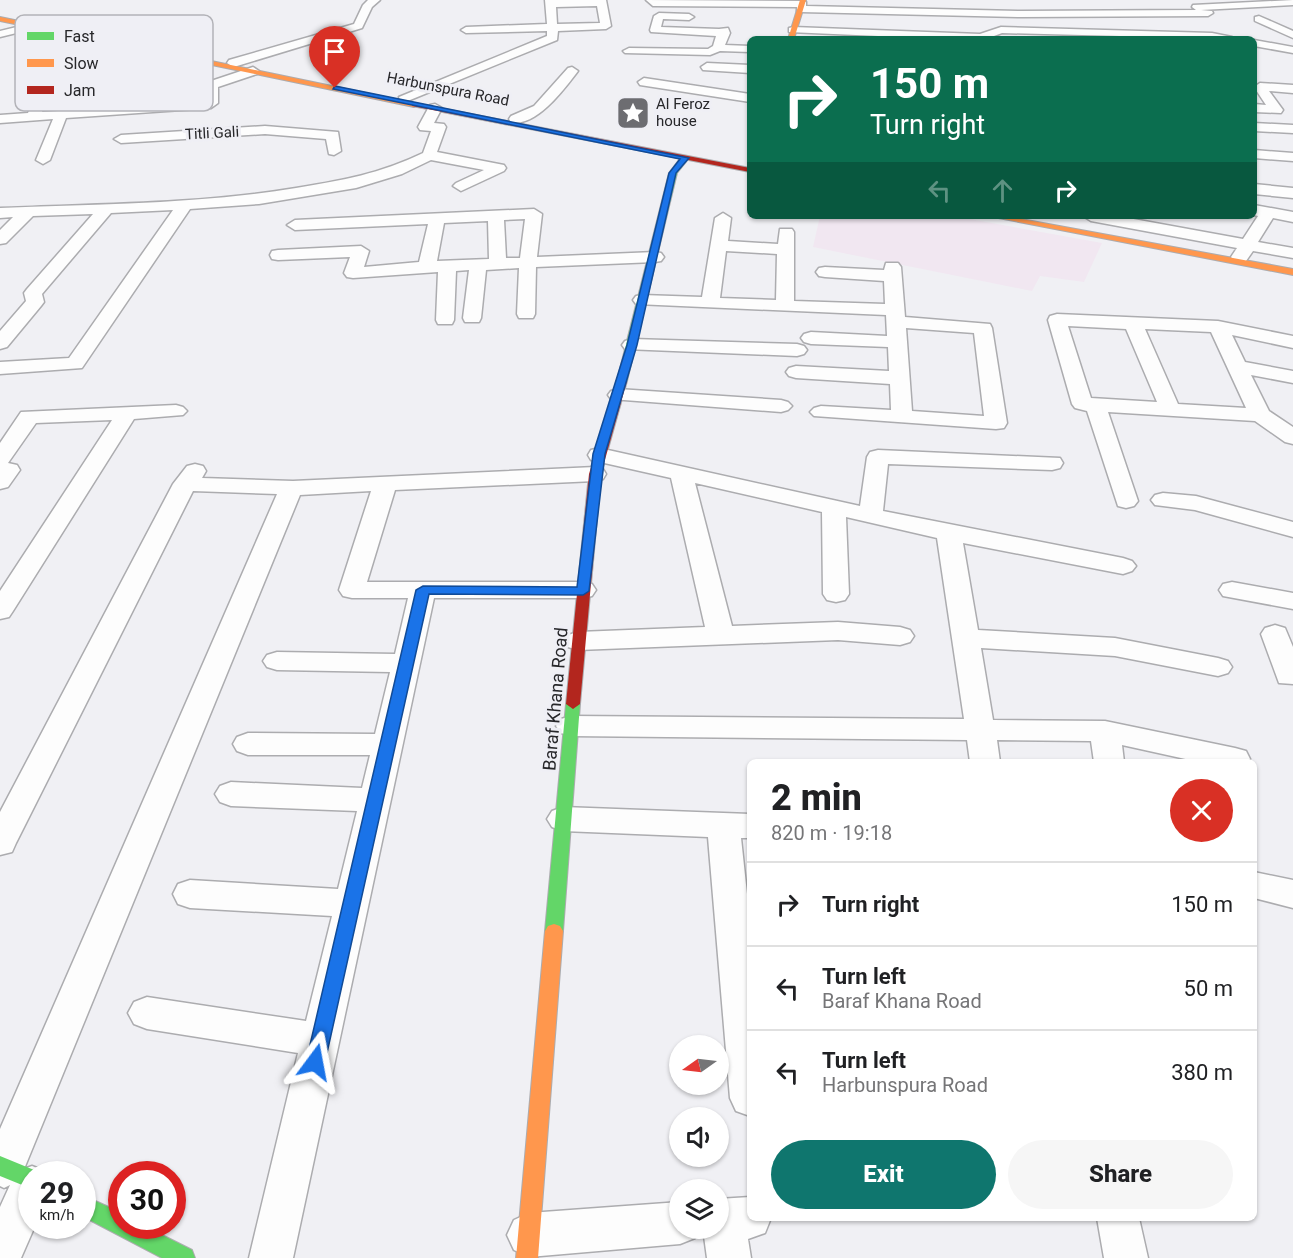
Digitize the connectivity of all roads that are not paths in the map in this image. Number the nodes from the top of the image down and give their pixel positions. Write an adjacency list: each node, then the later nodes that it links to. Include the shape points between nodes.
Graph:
1 (375, 0): 45 (street, via 368,5 358,26)
2 (958, 1): 12 (street)
3 (551, 2): 4 (street); 23 (street)
4 (601, 2): 23 (street, via 606,26)
5 (651, 2): 6 (street)
6 (690, 2): 7 (street)
7 (729, 2): 17 (street)
8 (1198, 4): 9 (street); 12 (street, via 1212,15)
9 (1290, 4)
10 (871, 5): 11 (street); 17 (street); 27 (street)
11 (917, 6): 12 (street); 28 (street)
12 (963, 13): 29 (street, via 967,23)
13 (0, 14): 14 (main road, Harbunspura Road)
14 (15, 17)
15 (703, 17): 26 (street, via 659,16 655,30)
16 (725, 17): 26 (street)
17 (796, 17): 33 (street)
18 (1282, 18): 21 (street)
19 (0, 19): 22 (main road, Harbunspura Road)
20 (1245, 19): 21 (street)
21 (1259, 19): 32 (street)
22 (15, 22)
23 (553, 28): 25 (street); 54 (street, via 549,41)
24 (15, 30): 31 (street)
25 (466, 30)
26 (724, 33): 39 (street)
27 (876, 33): 28 (street); 33 (street)
28 (921, 33): 34 (street)
29 (1026, 33): 30 (street); 35 (street, via 1001,30); 36 (street); 37 (street)
30 (1242, 33)
31 (0, 34)
32 (1293, 35)
33 (835, 36)
34 (955, 36)
35 (984, 36)
36 (1046, 36)
37 (1212, 36)
38 (1257, 44): 41 (street)
39 (718, 48): 40 (street); 42 (street, via 710,52)
40 (747, 49)
41 (1293, 50)
42 (629, 51)
43 (213, 61): 45 (main road, Harbunspura Road)
44 (213, 61): 45 (main road, Harbunspura Road)
45 (229, 64): 48 (main road, Harbunspura Road); 54 (main road, Harbunspura Road)
46 (707, 67): 47 (street)
47 (747, 69)
48 (252, 71): 51 (street); 56 (main road, Harbunspura Road)
49 (572, 71): 66 (street, via 539,110)
50 (644, 82): 55 (street)
51 (213, 85)
52 (1259, 89): 53 (street); 58 (street)
53 (1293, 89)
54 (405, 98): 66 (main road, Harbunspura Road)
55 (747, 98)
56 (435, 108): 70 (main road, Harbunspura Road); 74 (street, via 425,127 439,127)
57 (1257, 108): 58 (street)
58 (1276, 110): 61 (street)
59 (35, 111): 64 (street)
60 (126, 111): 62 (street); 69 (street, Titli Gali, via 120,144)
61 (1293, 111)
62 (96, 113): 63 (street)
63 (61, 115): 64 (street); 77 (street)
64 (33, 117): 65 (street)
65 (0, 119)
66 (516, 119): 70 (main road, Harbunspura Road)
67 (1257, 127): 68 (street)
68 (1293, 129)
69 (265, 130): 71 (street); 72 (street, Titli Gali, via 333,135)
70 (594, 138): 76 (main road, Harbunspura Road); 78 (main road, Harbunspura Road)
71 (266, 148)
72 (334, 151)
73 (1257, 154): 75 (street)
74 (429, 155): 80 (street, via 499,168); 83 (street, via 397,171 356,183 259,199)
75 (1293, 157)
76 (685, 158): 79 (main road, Harbunspura Road); 101 (main road, Baraf Khana Road, via 673,173)
77 (43, 160)
78 (747, 164)
79 (747, 169)
80 (461, 186)
81 (1257, 189): 82 (street)
82 (1289, 192): 87 (street, via 1286,201)
83 (185, 205): 84 (street); 123 (street, via 75,364)
84 (107, 208): 85 (street); 120 (street, via 33,293 35,302)
85 (28, 212): 86 (street); 96 (street)
86 (0, 213)
87 (1273, 213): 98 (street)
88 (496, 216): 90 (street); 102 (street, via 534,214); 103 (street)
89 (723, 218): 97 (street)
90 (437, 219): 94 (street); 106 (street)
91 (1012, 219): 95 (main road)
92 (1033, 219): 95 (main road)
93 (1104, 219): 98 (street)
94 (295, 225)
95 (1060, 226): 98 (main road); 109 (main road)
96 (0, 239)
97 (719, 246): 111 (street); 112 (street, via 786,240)
98 (1243, 251): 99 (street); 107 (main road)
99 (1293, 253)
100 (278, 255): 106 (street, via 361,251 353,273)
101 (655, 257): 102 (street); 110 (main road, Baraf Khana Road)
102 (528, 261): 103 (street); 113 (street)
103 (498, 263): 104 (street)
104 (478, 264): 105 (street); 114 (street)
105 (447, 266): 106 (street); 115 (street)
106 (427, 267)
107 (1293, 267)
108 (825, 272): 117 (street, via 893,271)
109 (1293, 272)
110 (642, 300): 111 (street); 121 (main road, Baraf Khana Road)
111 (711, 302): 112 (street)
112 (785, 304): 117 (street)
113 (526, 314)
114 (472, 318)
115 (445, 320)
116 (1132, 323): 118 (street); 128 (street, via 1057,320 1082,404); 130 (street)
117 (896, 324): 121 (street, via 804,344); 126 (street); 135 (street, via 991,329 996,423)
118 (1218, 327): 119 (street); 122 (street)
119 (1293, 342)
120 (0, 343)
121 (632, 345): 127 (main road, Baraf Khana Road)
122 (1239, 367): 125 (street); 134 (street)
123 (0, 368)
124 (796, 372): 126 (street)
125 (1293, 377)
126 (899, 378): 135 (street)
127 (618, 395): 129 (street); 139 (main road, Baraf Khana Road)
128 (1095, 404): 130 (street); 146 (street)
129 (781, 406)
130 (1170, 409): 134 (street)
131 (176, 411): 133 (street)
132 (821, 412): 135 (street)
133 (127, 413): 137 (street, via 28,417); 157 (street)
134 (1260, 416): 136 (street)
135 (902, 417)
136 (1293, 437)
137 (0, 459)
138 (1052, 463): 148 (street, via 878,457)
139 (597, 464): 141 (street); 143 (street); 154 (main road, Baraf Khana Road)
140 (0, 470): 142 (street, via 9,470)
141 (681, 473): 147 (street); 159 (street)
142 (0, 482)
143 (385, 484): 144 (street); 152 (street, via 352,590)
144 (291, 488): 180 (street, via 190,477); 188 (street)
145 (1163, 500): 149 (street, via 1196,503)
146 (1126, 501)
147 (834, 508): 148 (street); 155 (street)
148 (871, 516): 150 (street)
149 (1293, 530)
150 (949, 533): 151 (street); 161 (street)
151 (1123, 566)
152 (423, 590): 154 (street); 164 (street)
153 (1233, 590): 156 (street)
154 (583, 591): 162 (main road, Baraf Khana Road)
155 (836, 594)
156 (1293, 601)
157 (0, 611)
158 (1275, 634): 166 (street)
159 (721, 636): 160 (street, via 838,631); 162 (street)
160 (900, 636)
161 (966, 638): 165 (street, via 1115,647); 168 (street)
162 (578, 641): 167 (main road, Baraf Khana Road)
163 (277, 661): 164 (street)
164 (407, 663): 171 (street)
165 (1218, 667)
166 (1292, 683)
167 (571, 726): 168 (street); 178 (main road, Baraf Khana Road)
168 (980, 731): 169 (street); 173 (street)
169 (1105, 731): 172 (street); 174 (street)
170 (248, 744): 171 (street)
171 (388, 745): 177 (street)
172 (1195, 756): 175 (street)
173 (985, 759)
174 (1109, 759)
175 (1235, 759)
176 (231, 794): 177 (street)
177 (375, 800): 184 (street)
178 (563, 819): 179 (street); 192 (main road, Baraf Khana Road)
179 (737, 825): 186 (street)
180 (0, 843)
181 (1257, 886): 183 (street)
182 (190, 894): 184 (street)
183 (1293, 894)
184 (352, 903): 187 (street)
185 (147, 1013): 187 (street)
186 (747, 1035)
187 (320, 1040): 195 (street)
188 (17, 1175): 193 (street)
189 (1119, 1221): 196 (street)
190 (669, 1225): 192 (street)
191 (145, 1239): 194 (main road)
192 (528, 1247)
193 (0, 1254)
194 (171, 1255)
195 (271, 1258)
196 (1126, 1258)

